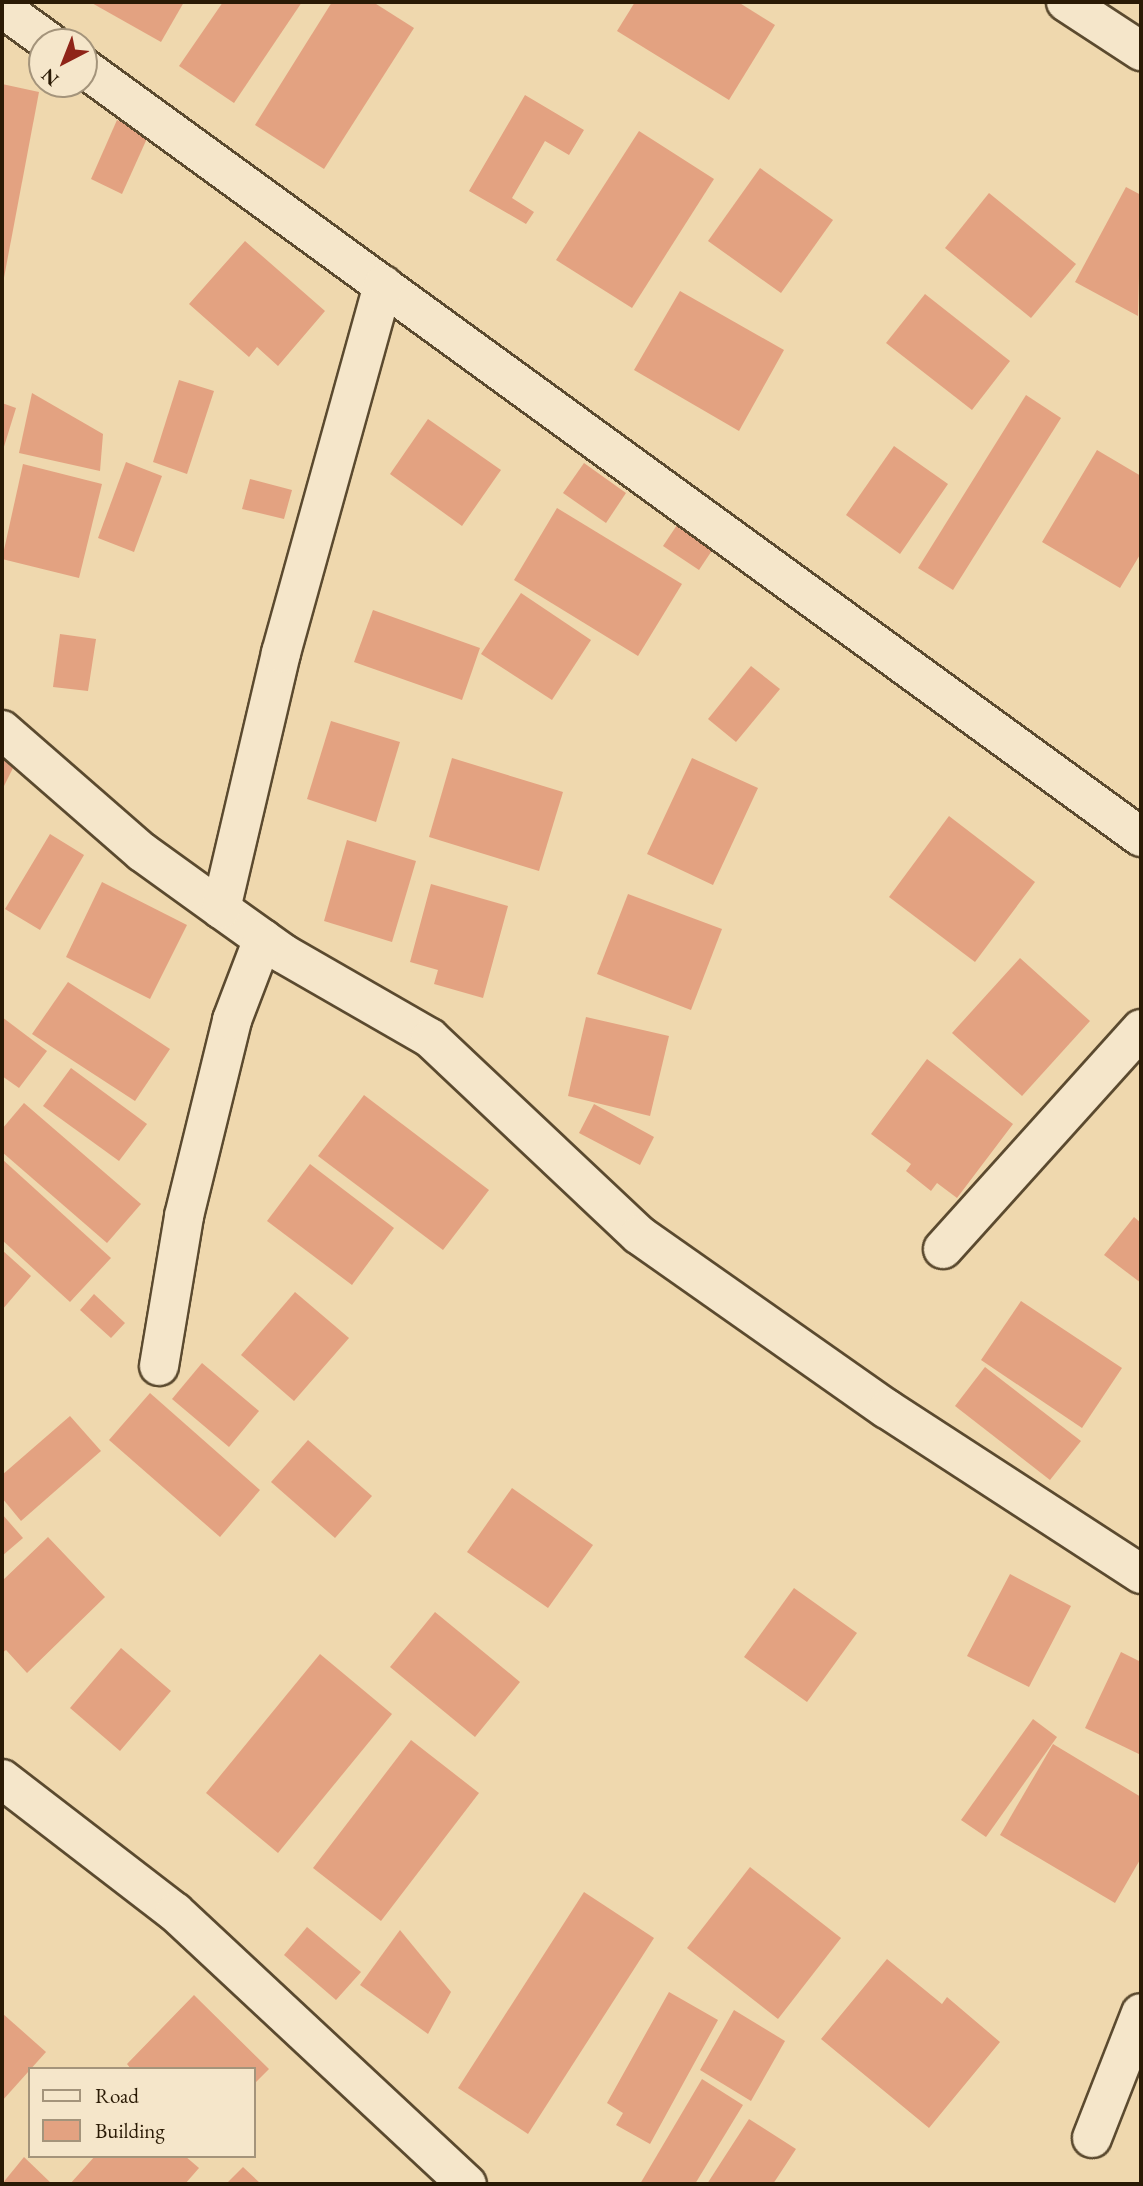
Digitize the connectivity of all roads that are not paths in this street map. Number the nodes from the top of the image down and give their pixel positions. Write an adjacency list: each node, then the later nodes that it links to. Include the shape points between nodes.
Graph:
1 (1066, 2): 4 (street)
2 (2, 8): 3 (street)
3 (29, 28)
4 (1141, 51)
5 (98, 78): 6 (street)
6 (383, 285): 8 (street); 9 (street, via 281,653)
7 (2, 730): 9 (street, via 142,852)
8 (1141, 837)
9 (220, 909): 10 (street)
10 (263, 939): 13 (street, via 232,1020 184,1216); 14 (street, via 430,1038 639,1235 734,1305)
11 (1141, 1029): 12 (street)
12 (943, 1249)
13 (159, 1366)
14 (1141, 1574)
15 (7, 1792): 18 (street, via 175,1912)
16 (1141, 2012): 17 (street)
17 (1091, 2137)
18 (467, 2184)

